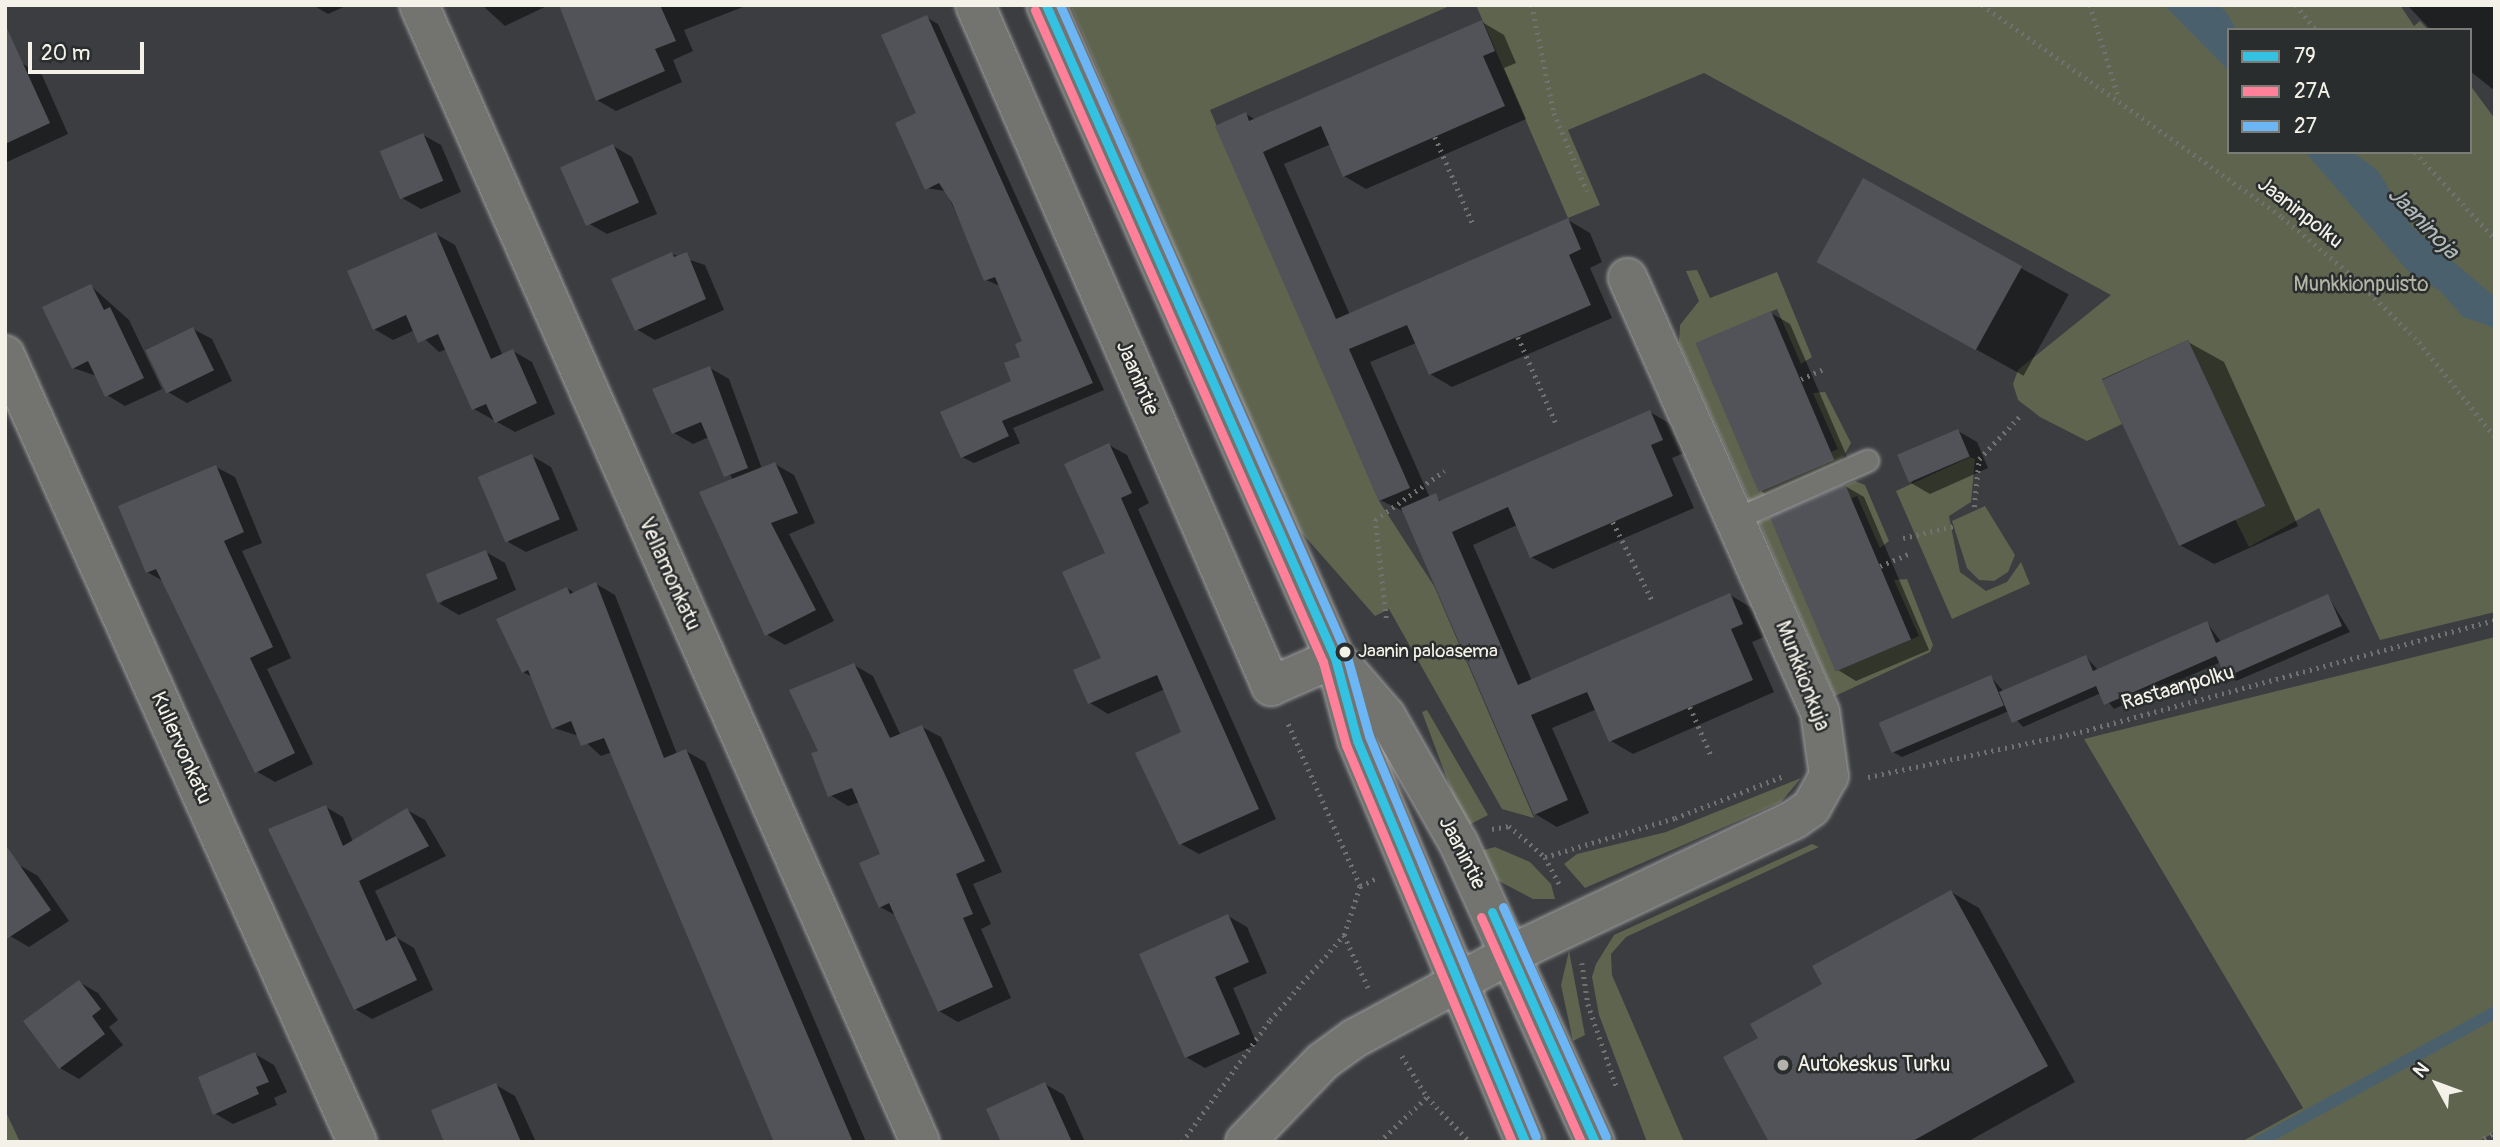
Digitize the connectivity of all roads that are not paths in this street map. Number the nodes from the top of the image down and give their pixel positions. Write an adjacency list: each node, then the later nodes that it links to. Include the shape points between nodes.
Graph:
1 (419, 5): 12 (street, Vellamonkatu)
2 (975, 5): 8 (street, Jaanintie, via 1271,686)
3 (1046, 5): 8 (street, Jaanintie)
4 (1628, 278): 7 (street, Munkkionkuja)
5 (5, 355): 11 (street, Kullervonkatu)
6 (1868, 460): 7 (lane)
7 (1735, 519): 9 (street, Munkkionkuja, via 1820,712 1829,776 1822,793 1795,819)
8 (1335, 658): 9 (street, Jaanintie, via 1386,716 1459,844); 10 (street, Jaanintie, via 1357,740)
9 (1511, 954): 10 (street, Munkkionkuja); 15 (street, Jaanintie)
10 (1458, 981): 13 (street, Munkkionkuja, via 1323,1060); 14 (street, Jaanintie)
11 (357, 1142)
12 (920, 1142)
13 (1245, 1142)
14 (1525, 1142)
15 (1595, 1142)

